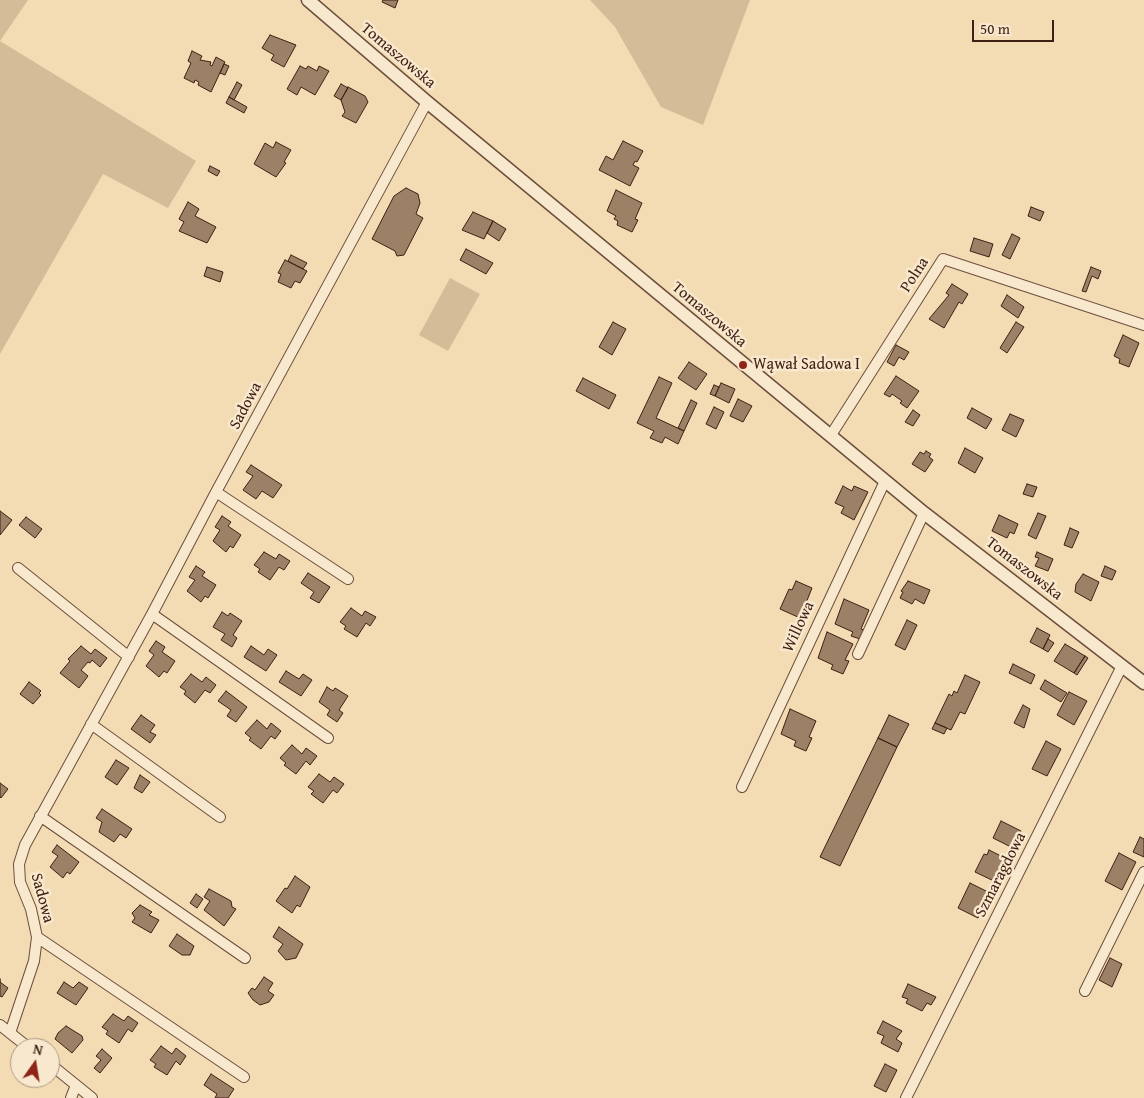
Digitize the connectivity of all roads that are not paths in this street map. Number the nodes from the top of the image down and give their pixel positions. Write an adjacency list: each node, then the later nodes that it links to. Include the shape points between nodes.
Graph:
1 (308, 0): 2 (street, Tomaszowska)
2 (427, 102): 4 (street, Tomaszowska); 6 (street, Sadowa)
3 (1144, 325): 4 (street, Polna, via 943,259)
4 (831, 435): 5 (street, Tomaszowska)
5 (885, 480): 7 (street, Tomaszowska); 17 (street, Willowa)
6 (216, 492): 9 (street); 10 (street, Sadowa)
7 (924, 513): 11 (street); 13 (street, Tomaszowska)
8 (18, 568): 12 (street)
9 (348, 579)
10 (152, 614): 12 (street, Sadowa); 16 (street)
11 (858, 654)
12 (129, 657): 15 (street, Sadowa)
13 (1122, 666): 14 (street, Tomaszowska); 32 (street, Szmaragdowa)
14 (1144, 683)
15 (91, 724): 18 (street, Sadowa); 19 (street)
16 (328, 738)
17 (742, 787)
18 (40, 816): 21 (street, Sadowa, via 19,864 20,882 31,909); 22 (street)
19 (220, 817)
20 (1144, 872): 23 (street)
21 (37, 937): 25 (street, Sadowa, via 34,961); 28 (street)
22 (245, 958)
23 (1085, 991)
24 (0, 1025): 25 (street)
25 (10, 1033): 26 (street)
26 (16, 1038)
27 (60, 1072): 29 (street)
28 (244, 1077)
29 (76, 1085): 30 (street); 31 (street)
30 (72, 1098)
31 (92, 1098)
32 (906, 1098)

